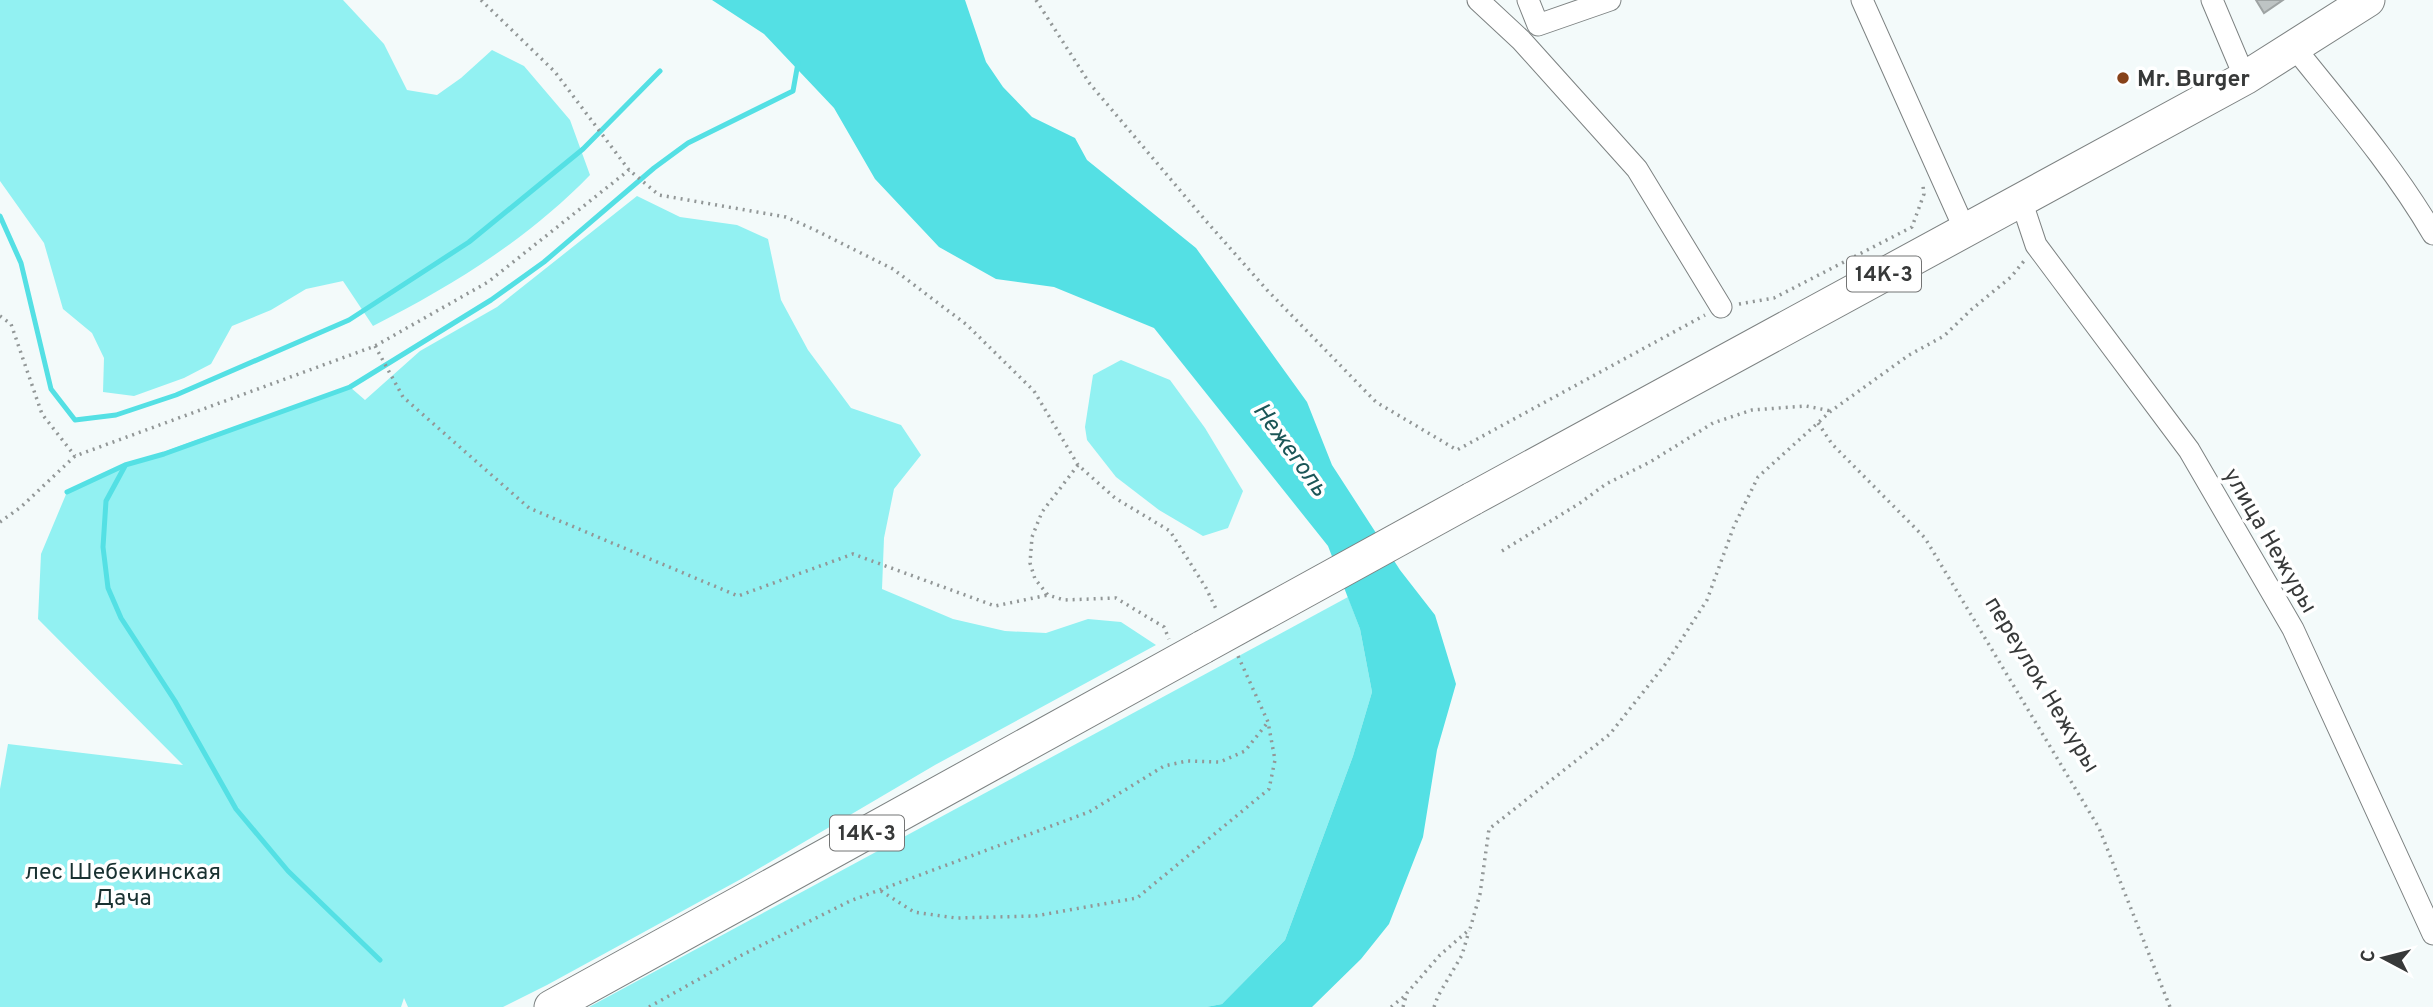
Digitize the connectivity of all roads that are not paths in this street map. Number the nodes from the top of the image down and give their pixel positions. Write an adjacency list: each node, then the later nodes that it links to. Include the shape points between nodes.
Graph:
1 (1478, 0): 8 (street)
2 (1528, 0): 7 (street)
3 (1610, 0): 7 (street)
4 (1862, 0): 12 (street)
5 (2212, 0): 10 (street)
6 (2368, 0): 9 (main road, 14К-3)
7 (1538, 26): 8 (street)
8 (1521, 40): 14 (street, via 1637,169)
9 (2294, 47): 10 (main road, 14К-3); 13 (street)
10 (2245, 78): 11 (main road, 14К-3)
11 (2021, 200): 12 (main road, 14К-3); 15 (street, улица Нежуры, via 2036,245 2189,450 2293,629)
12 (1965, 230): 16 (main road, 14К-3, bridge, via 1472,499 1205,652)
13 (2433, 234)
14 (1721, 307)
15 (2433, 934)
16 (551, 1007)

